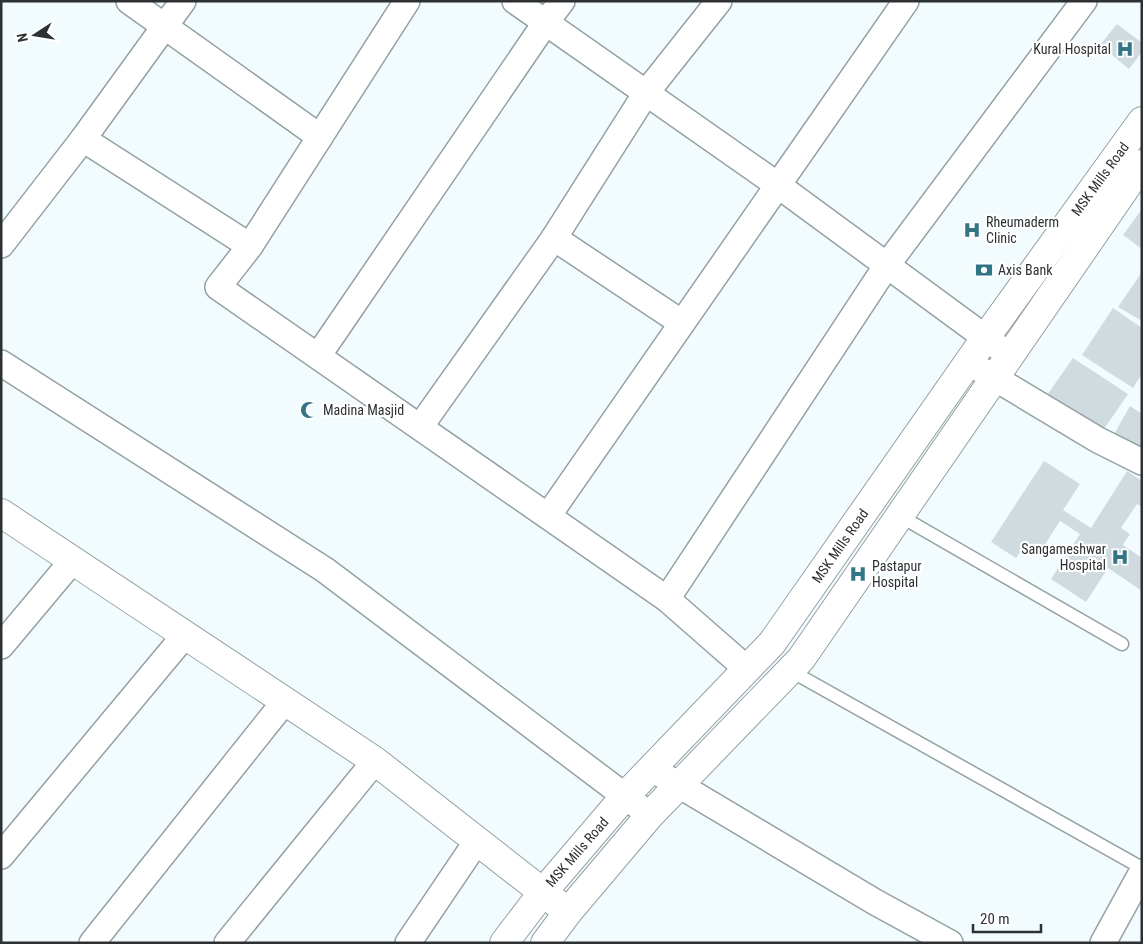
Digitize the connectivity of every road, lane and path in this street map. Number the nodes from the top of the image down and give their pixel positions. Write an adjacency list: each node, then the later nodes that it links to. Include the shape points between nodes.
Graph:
1 (129, 1): 10 (street)
2 (183, 1): 10 (street)
3 (407, 1): 13 (street)
4 (515, 1): 9 (street)
5 (562, 1): 9 (street)
6 (718, 1): 11 (street)
7 (906, 1): 16 (street)
8 (1084, 1): 20 (street)
9 (546, 22): 11 (street); 24 (street)
10 (166, 26): 13 (street); 14 (street)
11 (646, 93): 16 (street); 17 (street)
12 (1142, 121): 22 (main road, MSK Mills Road)
13 (320, 137): 19 (street)
14 (83, 139): 18 (street); 19 (street)
15 (1142, 164): 23 (main road, MSK Mills Road)
16 (779, 186): 20 (street); 21 (street)
17 (554, 238): 21 (street); 28 (street)
18 (1, 245)
19 (250, 246): 24 (street, via 218,287)
20 (887, 265): 22 (street); 34 (street)
21 (682, 323): 31 (street)
22 (986, 337): 23 (street); 26 (main road, MSK Mills Road)
23 (1010, 355): 27 (main road, MSK Mills Road)
24 (318, 356): 28 (street)
25 (1, 362): 44 (street, via 325,570)
26 (968, 362): 27 (street); 38 (main road, MSK Mills Road, via 772,643)
27 (995, 378): 29 (street, via 1098,440); 32 (main road, MSK Mills Road)
28 (420, 427): 31 (street)
29 (1142, 462)
30 (1, 513): 33 (main road)
31 (548, 516): 34 (street)
32 (900, 516): 36 (lane); 39 (main road, MSK Mills Road)
33 (73, 560): 35 (main road); 37 (street)
34 (667, 599): 38 (street)
35 (185, 635): 40 (main road); 47 (street)
36 (1122, 644)
37 (1, 646)
38 (747, 669): 42 (main road, MSK Mills Road)
39 (791, 671): 43 (main road, MSK Mills Road); 48 (lane)
40 (285, 701): 41 (main road); 52 (street)
41 (375, 761): 46 (main road); 53 (street)
42 (652, 769): 43 (street); 44 (main road, MSK Mills Road)
43 (680, 785): 45 (main road, MSK Mills Road); 57 (street)
44 (625, 796): 45 (street); 50 (main road, MSK Mills Road)
45 (650, 815): 51 (main road, MSK Mills Road)
46 (477, 841): 50 (main road); 54 (street)
47 (1, 856)
48 (1142, 868)
49 (1142, 872): 58 (street)
50 (543, 892): 51 (main road); 55 (main road, MSK Mills Road)
51 (568, 912): 56 (main road, MSK Mills Road)
52 (92, 943)
53 (227, 943)
54 (408, 943)
55 (504, 943)
56 (545, 943)
57 (950, 943)
58 (1103, 943)

